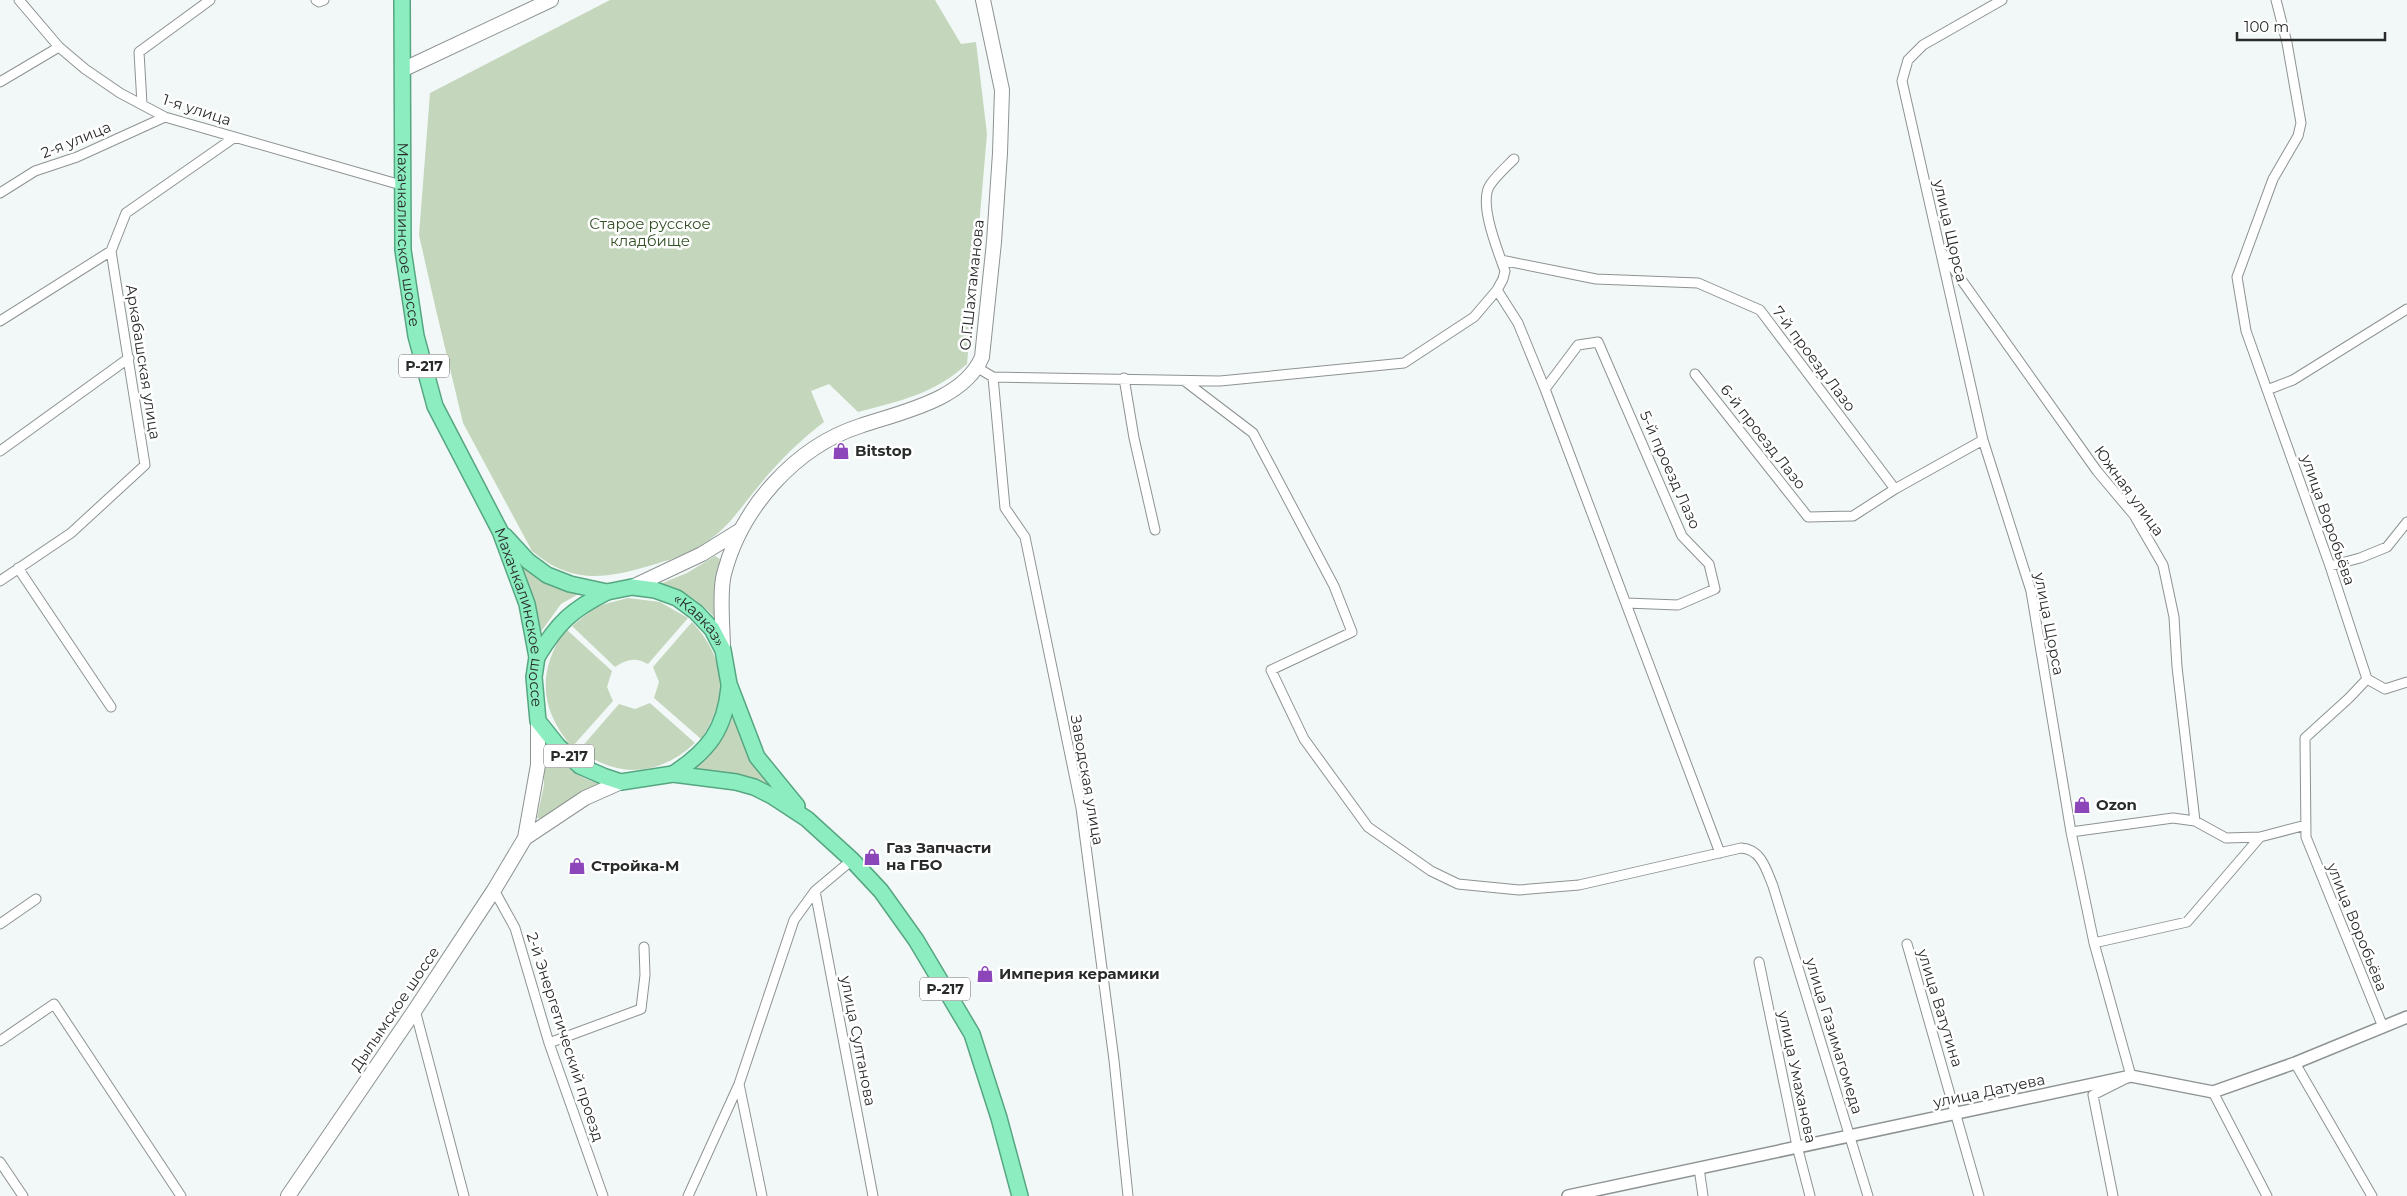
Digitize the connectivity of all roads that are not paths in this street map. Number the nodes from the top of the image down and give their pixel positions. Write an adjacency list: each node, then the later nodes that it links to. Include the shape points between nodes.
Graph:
1 (19, 0): 10 (street, 1-я улица)
2 (210, 0): 13 (street, via 139,52)
3 (316, 0): 4 (street)
4 (324, 0)
5 (402, 0): 11 (highway, Махачкалинское шоссе / Р-217)
6 (551, 0): 11 (main road)
7 (983, 0): 26 (main road, О.Г.Шахтаманова, via 1002,90 994,242 982,357)
8 (2002, 0): 19 (street, улица Щорса, via 1923,45 1908,60 1902,80)
9 (2276, 0): 32 (street, улица Воробьёва, via 2301,123 2298,136 2273,179 2237,277 2246,331)
10 (59, 47): 12 (street); 13 (street, 1-я улица, via 85,69)
11 (402, 70): 17 (highway, Махачкалинское шоссе / Р-217)
12 (0, 82)
13 (142, 104): 14 (street, 1-я улица)
14 (165, 117): 15 (street, 1-я улица); 18 (street, 2-я улица, via 77,157 34,171)
15 (235, 137): 17 (street, 1-я улица); 20 (street, via 126,213)
16 (1514, 160): 21 (street, via 1490,184 1486,193 1487,212)
17 (401, 185): 38 (highway, Махачкалинское шоссе / Р-217, via 403,250 414,326 436,406)
18 (0, 193)
19 (1940, 249): 33 (street, улица Щорса); 56 (street, Южная улица, via 2097,471 2134,515 2163,565 2174,617)
20 (111, 251): 24 (street); 25 (street, Аркабашская улица)
21 (1501, 260): 22 (street, via 1504,279); 35 (street, 7-й проезд Лазо, via 1596,279 1698,283 1760,310)
22 (1497, 290): 30 (street, via 1474,317 1404,363); 31 (street, via 1518,323)
23 (2407, 310): 32 (street, via 2293,380)
24 (0, 321)
25 (129, 358): 34 (street); 41 (street, Аркабашская улица, via 145,466 71,533)
26 (978, 368): 28 (street); 39 (main road, О.Г.Шахтаманова, via 961,385 922,406 830,437 796,461 767,491)
27 (1695, 374): 35 (street, 6-й проезд Лазо, via 1808,517 1853,516)
28 (994, 377): 29 (street); 95 (street, Заводская улица, via 1005,508 1025,536 1081,808)
29 (1124, 378): 30 (street); 37 (street)
30 (1186, 382): 61 (street, via 1253,433 1334,586 1352,632 1271,670 1304,739 1368,827 1431,871 1458,884 1518,890 1579,885)
31 (1545, 389): 45 (street); 45 (street, 5-й проезд Лазо, via 1578,345 1598,342 1682,536 1709,564 1715,589 1678,605)
32 (2267, 390): 40 (street, улица Воробьёва)
33 (1983, 440): 35 (street); 58 (street, улица Щорса, via 2031,591)
34 (0, 452)
35 (1895, 489)
36 (2407, 522): 40 (street, via 2387,547)
37 (1155, 530)
38 (500, 531): 44 (highway, «Кавказ» / Р-217, via 528,561 547,575); 47 (highway, Махачкалинское шоссе / Р-217, via 527,604)
39 (739, 531): 43 (main road, Р-217, via 702,554); 46 (main road, Р-217, via 723,576)
40 (2330, 566): 48 (street, улица Воробьёва)
41 (18, 568): 42 (street, Аркабашская улица); 51 (street)
42 (0, 580)
43 (632, 587): 44 (highway, «Кавказ» / Р-217); 46 (highway, «Кавказ» / Р-217, via 655,590 684,602 712,629)
44 (607, 592): 47 (highway, Р-217, via 581,606 563,621)
45 (1626, 603): 61 (street)
46 (723, 650): 50 (highway, «Кавказ» / Р-217)
47 (537, 657): 52 (highway, Махачкалинское шоссе / Р-217, via 534,677)
48 (2366, 679): 49 (street, via 2385,689); 57 (street, улица Воробьёва, via 2305,738)
49 (2407, 682)
50 (729, 684): 53 (highway, Р-217, via 727,707 719,728 707,747); 55 (highway, «Кавказ» / Р-217, via 757,757)
51 (111, 707)
52 (538, 721): 54 (highway, Махачкалинское шоссе / Р-217, via 580,766); 60 (main road, Р-217, via 538,765)
53 (673, 774): 54 (highway, Махачкалинское шоссе / Р-217); 55 (highway, Махачкалинское шоссе / Р-217, via 754,787)
54 (622, 782): 60 (main road, Р-217, via 585,798)
55 (807, 819): 62 (highway, Махачкалинское шоссе / Р-217)
56 (2195, 821): 58 (street, via 2173,818); 59 (street, via 2226,838)
57 (2306, 825): 59 (street); 73 (street, улица Воробьёва, via 2306,837)
58 (2071, 832): 67 (street, улица Щорса)
59 (2260, 837): 67 (street, via 2186,922)
60 (525, 838): 63 (main road, Дылымское шоссе)
61 (1720, 853): 81 (street, улица Газимагомеда, via 1741,848 1753,850 1773,886)
62 (852, 860): 64 (street); 94 (highway, Махачкалинское шоссе / Р-217, via 881,892 916,940 972,1034 1000,1118)
63 (494, 890): 71 (main road, Дылымское шоссе); 75 (street, 2-й Энергетический проезд, via 515,928)
64 (815, 891): 78 (street, via 794,920); 93 (street, улица Султанова)
65 (36, 900): 66 (street)
66 (0, 924)
67 (2094, 943): 77 (street, улица Щорса)
68 (1907, 944): 80 (street, улица Ватутина)
69 (644, 947): 75 (street, via 641,1009)
70 (1759, 962): 82 (street, улица Умаханова)
71 (415, 1010): 88 (main road, Дылымское шоссе); 89 (street)
72 (2407, 1017): 73 (street)
73 (2383, 1027): 76 (street)
74 (0, 1041): 87 (street, via 54,1004)
75 (550, 1042): 90 (street, 2-й Энергетический проезд)
76 (2295, 1063): 79 (street); 103 (street)
77 (2131, 1076): 79 (street, улица Датуева); 80 (street, улица Датуева); 101 (street, via 2094,1095)
78 (739, 1084): 91 (street); 92 (street)
79 (2213, 1092): 102 (street)
80 (1956, 1114): 81 (street, улица Датуева); 100 (street, улица Ватутина)
81 (1851, 1137): 82 (street, улица Датуева); 99 (street, улица Газимагомеда)
82 (1797, 1146): 84 (street, улица Датуева); 98 (street, улица Умаханова)
83 (0, 1162): 86 (street)
84 (1699, 1168): 85 (street, улица Датуева); 97 (street)
85 (1584, 1194): 96 (street, улица Датуева)
86 (23, 1196)
87 (181, 1196)
88 (288, 1196)
89 (464, 1196)
90 (603, 1196)
91 (688, 1196)
92 (762, 1196)
93 (873, 1196)
94 (1020, 1196)
95 (1128, 1196)
96 (1568, 1196)
97 (1703, 1196)
98 (1810, 1196)
99 (1868, 1196)
100 (1979, 1196)
101 (2113, 1196)
102 (2267, 1196)
103 (2372, 1196)

